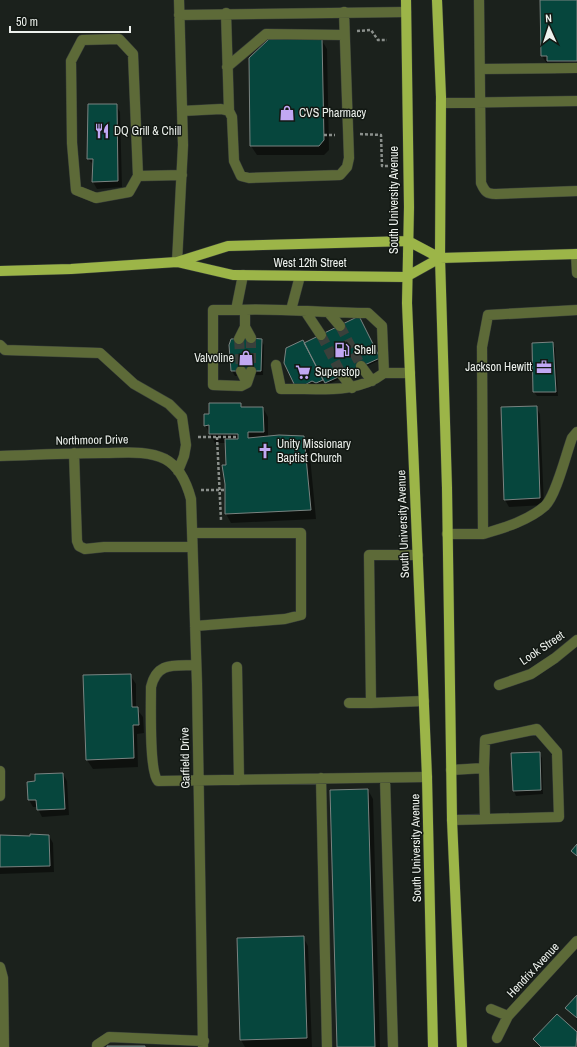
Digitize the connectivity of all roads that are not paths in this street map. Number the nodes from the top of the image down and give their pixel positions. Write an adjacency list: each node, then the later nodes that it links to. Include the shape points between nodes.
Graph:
1 (179, 0): 8 (street)
2 (406, 0): 6 (main road, South University Avenue)
3 (438, 0): 15 (main road)
4 (479, 0): 12 (street)
5 (344, 12): 6 (street); 7 (street); 9 (street)
6 (406, 12): 21 (main road, South University Avenue)
7 (226, 13): 8 (street); 10 (street)
8 (179, 15): 16 (street)
9 (344, 35): 10 (street, via 266,34); 17 (street, via 349,158 347,167 340,175 249,178 241,176 234,161 232,117)
10 (228, 67): 17 (street)
11 (577, 68): 12 (street)
12 (480, 69): 14 (street)
13 (577, 100): 14 (street)
14 (481, 102): 15 (street); 20 (street, via 481,183 484,191 488,194)
15 (441, 103): 23 (main road)
16 (182, 110): 17 (street); 18 (street)
17 (229, 111)
18 (182, 175): 19 (street); 24 (street)
19 (138, 176): 19 (street, via 133,54 119,39 82,40 71,61 72,143 76,190 96,198 129,192)
20 (577, 191)
21 (408, 241): 23 (main road, West 12th Street); 24 (main road, West 12th Street, via 228,246); 29 (main road, South University Avenue)
22 (576, 254): 23 (main road, West 12th Street); 26 (street)
23 (440, 258): 29 (main road, West 12th Street); 54 (main road)
24 (177, 262): 25 (main road, West 12th Street); 27 (main road, West 12th Street)
25 (0, 271)
26 (577, 274)
27 (243, 275): 28 (main road, West 12th Street); 30 (street)
28 (300, 276): 29 (main road, West 12th Street); 31 (street)
29 (406, 277): 45 (main road, South University Avenue)
30 (240, 310): 31 (street); 36 (street); 43 (street, via 212,310 213,385 241,386 247,383)
31 (291, 310): 33 (street)
32 (577, 310): 55 (street, via 488,315 482,347)
33 (305, 312): 34 (street); 37 (street)
34 (329, 313): 35 (street); 44 (street, via 368,313 382,326)
35 (340, 326)
36 (246, 327): 38 (street); 39 (street)
37 (321, 335)
38 (251, 338)
39 (240, 339)
40 (0, 344): 52 (street, via 5,350 100,353 134,384 169,404 182,417 186,445)
41 (276, 365): 48 (street, via 281,389)
42 (361, 366): 47 (street)
43 (246, 371)
44 (384, 373): 45 (street); 47 (street)
45 (410, 373): 57 (main road, South University Avenue)
46 (342, 375): 48 (street)
47 (372, 381): 48 (street)
48 (352, 388)
49 (577, 432): 55 (street, via 554,494 546,506 528,517)
50 (74, 453): 51 (street, Northmoor Drive); 52 (street, Northmoor Drive, via 140,453 164,459); 56 (street, via 79,546 85,549)
51 (0, 456)
52 (178, 471): 53 (street, Garfield Drive, via 189,490)
53 (192, 533): 56 (street, Garfield Drive); 58 (street, via 301,533 302,615 285,619)
54 (447, 534): 55 (street); 67 (main road)
55 (482, 534)
56 (192, 547): 58 (street, Garfield Drive)
57 (418, 555): 63 (main road, South University Avenue); 65 (street, via 369,555)
58 (195, 626): 60 (street, Garfield Drive)
59 (577, 640): 62 (street, Look Street, via 531,674)
60 (196, 665): 73 (street, Garfield Drive); 73 (street, via 165,667 153,678 152,741 154,775 158,781)
61 (237, 667): 72 (street)
62 (499, 684)
63 (424, 701): 65 (street); 69 (main road, South University Avenue)
64 (349, 703): 65 (street)
65 (371, 703)
66 (484, 768): 67 (street); 75 (street); 75 (street, via 485,740 537,729 557,752 559,816)
67 (451, 770): 76 (main road)
68 (0, 771): 74 (street)
69 (427, 777): 71 (street); 87 (main road, South University Avenue)
70 (321, 778): 71 (street); 72 (street); 85 (street)
71 (385, 778): 86 (street)
72 (239, 780): 73 (street)
73 (199, 782): 82 (street, Garfield Drive)
74 (0, 796)
75 (485, 819): 76 (street)
76 (452, 820): 88 (main road)
77 (577, 941): 80 (street, Hendrix Avenue)
78 (0, 967): 83 (street, via 3,978)
79 (491, 1009): 80 (street, Hendrix Avenue)
80 (508, 1016): 81 (street, Hendrix Avenue)
81 (497, 1038)
82 (203, 1044): 84 (street, via 109,1037)
83 (4, 1047)
84 (97, 1047)
85 (327, 1047)
86 (393, 1047)
87 (433, 1047)
88 (462, 1047)

